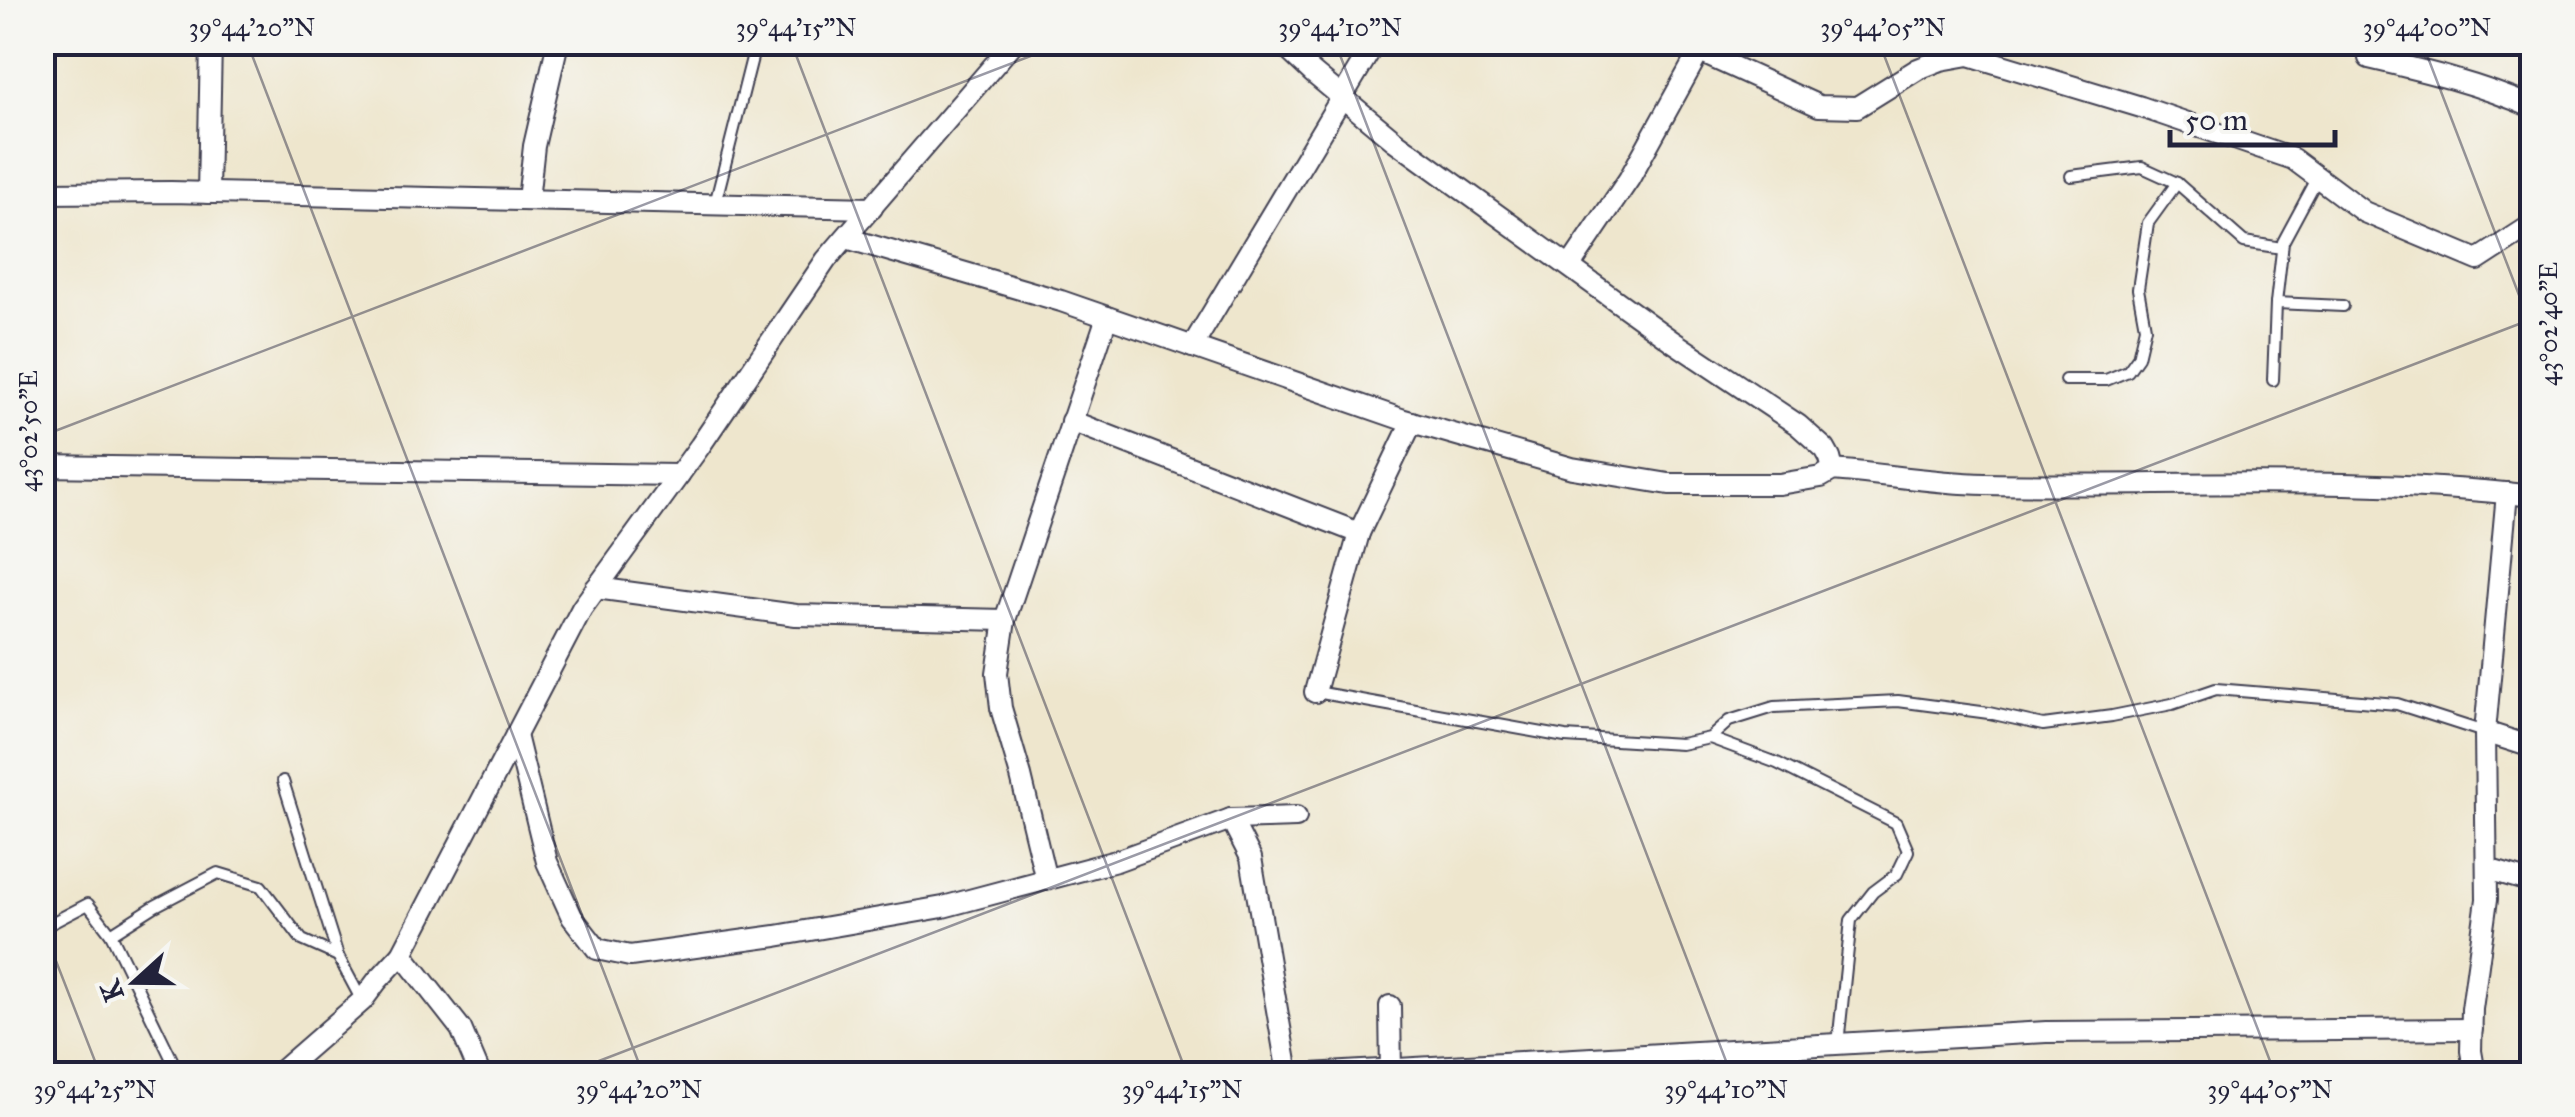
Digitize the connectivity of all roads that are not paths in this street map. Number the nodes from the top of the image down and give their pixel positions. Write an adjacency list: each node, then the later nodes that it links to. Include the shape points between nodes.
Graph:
1 (211, 42): 16 (street)
2 (558, 42): 17 (street)
3 (756, 42): 18 (lane)
4 (1014, 42): 19 (street)
5 (1280, 42): 10 (street)
6 (1375, 42): 10 (street)
7 (1678, 42): 8 (street)
8 (1699, 52): 13 (street, via 1819,106 1839,108 1858,106 1930,64 1969,55 2294,159); 23 (street, via 1629,179)
9 (2369, 58): 11 (street, via 2468,82)
10 (1341, 96): 23 (street); 27 (street)
11 (2532, 107)
12 (2071, 176): 14 (lane, via 2142,168)
13 (2318, 176): 20 (street, via 2364,212 2478,260); 22 (lane)
14 (2177, 183): 22 (lane, via 2244,242); 28 (lane, via 2148,223 2138,289 2145,327 2138,357 2128,371 2106,380)
15 (42, 193): 16 (street)
16 (208, 193): 17 (street)
17 (528, 200): 18 (street)
18 (714, 205): 19 (street)
19 (872, 208): 21 (street)
20 (2532, 225)
21 (846, 238): 26 (street); 34 (street)
22 (2282, 248): 24 (lane)
23 (1570, 266): 33 (street, via 1798,425 1824,449)
24 (2276, 303): 25 (lane); 29 (lane)
25 (2343, 306)
26 (1107, 317): 27 (street); 30 (street)
27 (1192, 347): 31 (street)
28 (2065, 380)
29 (2273, 380)
30 (1071, 421): 37 (street); 39 (street)
31 (1412, 422): 33 (street, via 1572,468 1669,484 1779,484); 37 (street)
32 (42, 466): 34 (street)
33 (1833, 470): 35 (street, via 1981,484 2237,482)
34 (679, 475): 38 (street)
35 (2507, 493): 36 (street); 41 (street)
36 (2532, 496)
37 (1358, 532): 40 (street)
38 (596, 588): 39 (street, via 796,615); 42 (street)
39 (1006, 620): 49 (street, via 1001,708)
40 (1315, 692): 43 (lane, via 1564,737 1682,744)
41 (2485, 732): 43 (lane, via 2397,704 2216,690 2112,716 2043,724 1898,702 1774,707 1729,721); 44 (street); 48 (street)
42 (516, 735): 49 (street, via 547,862 572,917 597,950 630,956 776,936); 53 (street)
43 (1710, 738): 58 (lane, via 1777,763 1896,823 1908,851 1897,874 1852,920)
44 (2532, 747)
45 (283, 781): 54 (lane)
46 (1296, 818): 47 (street)
47 (1230, 819): 49 (street); 64 (street, via 1251,858)
48 (2487, 870): 50 (street); 57 (street)
49 (1046, 880)
50 (2532, 882)
51 (42, 928): 52 (lane, via 88,904)
52 (112, 934): 54 (lane, via 218,873 260,886 302,940); 61 (lane)
53 (402, 954): 55 (street); 63 (street, via 461,1029)
54 (338, 956): 55 (lane)
55 (362, 1001): 62 (street)
56 (1390, 1006): 60 (street)
57 (2472, 1029): 58 (street, via 2046,1032); 66 (street)
58 (1838, 1045): 59 (street)
59 (1499, 1069): 60 (street)
60 (1391, 1072): 65 (street)
61 (179, 1074)
62 (278, 1074)
63 (480, 1074)
64 (1288, 1074)
65 (1310, 1074)
66 (2475, 1074)

